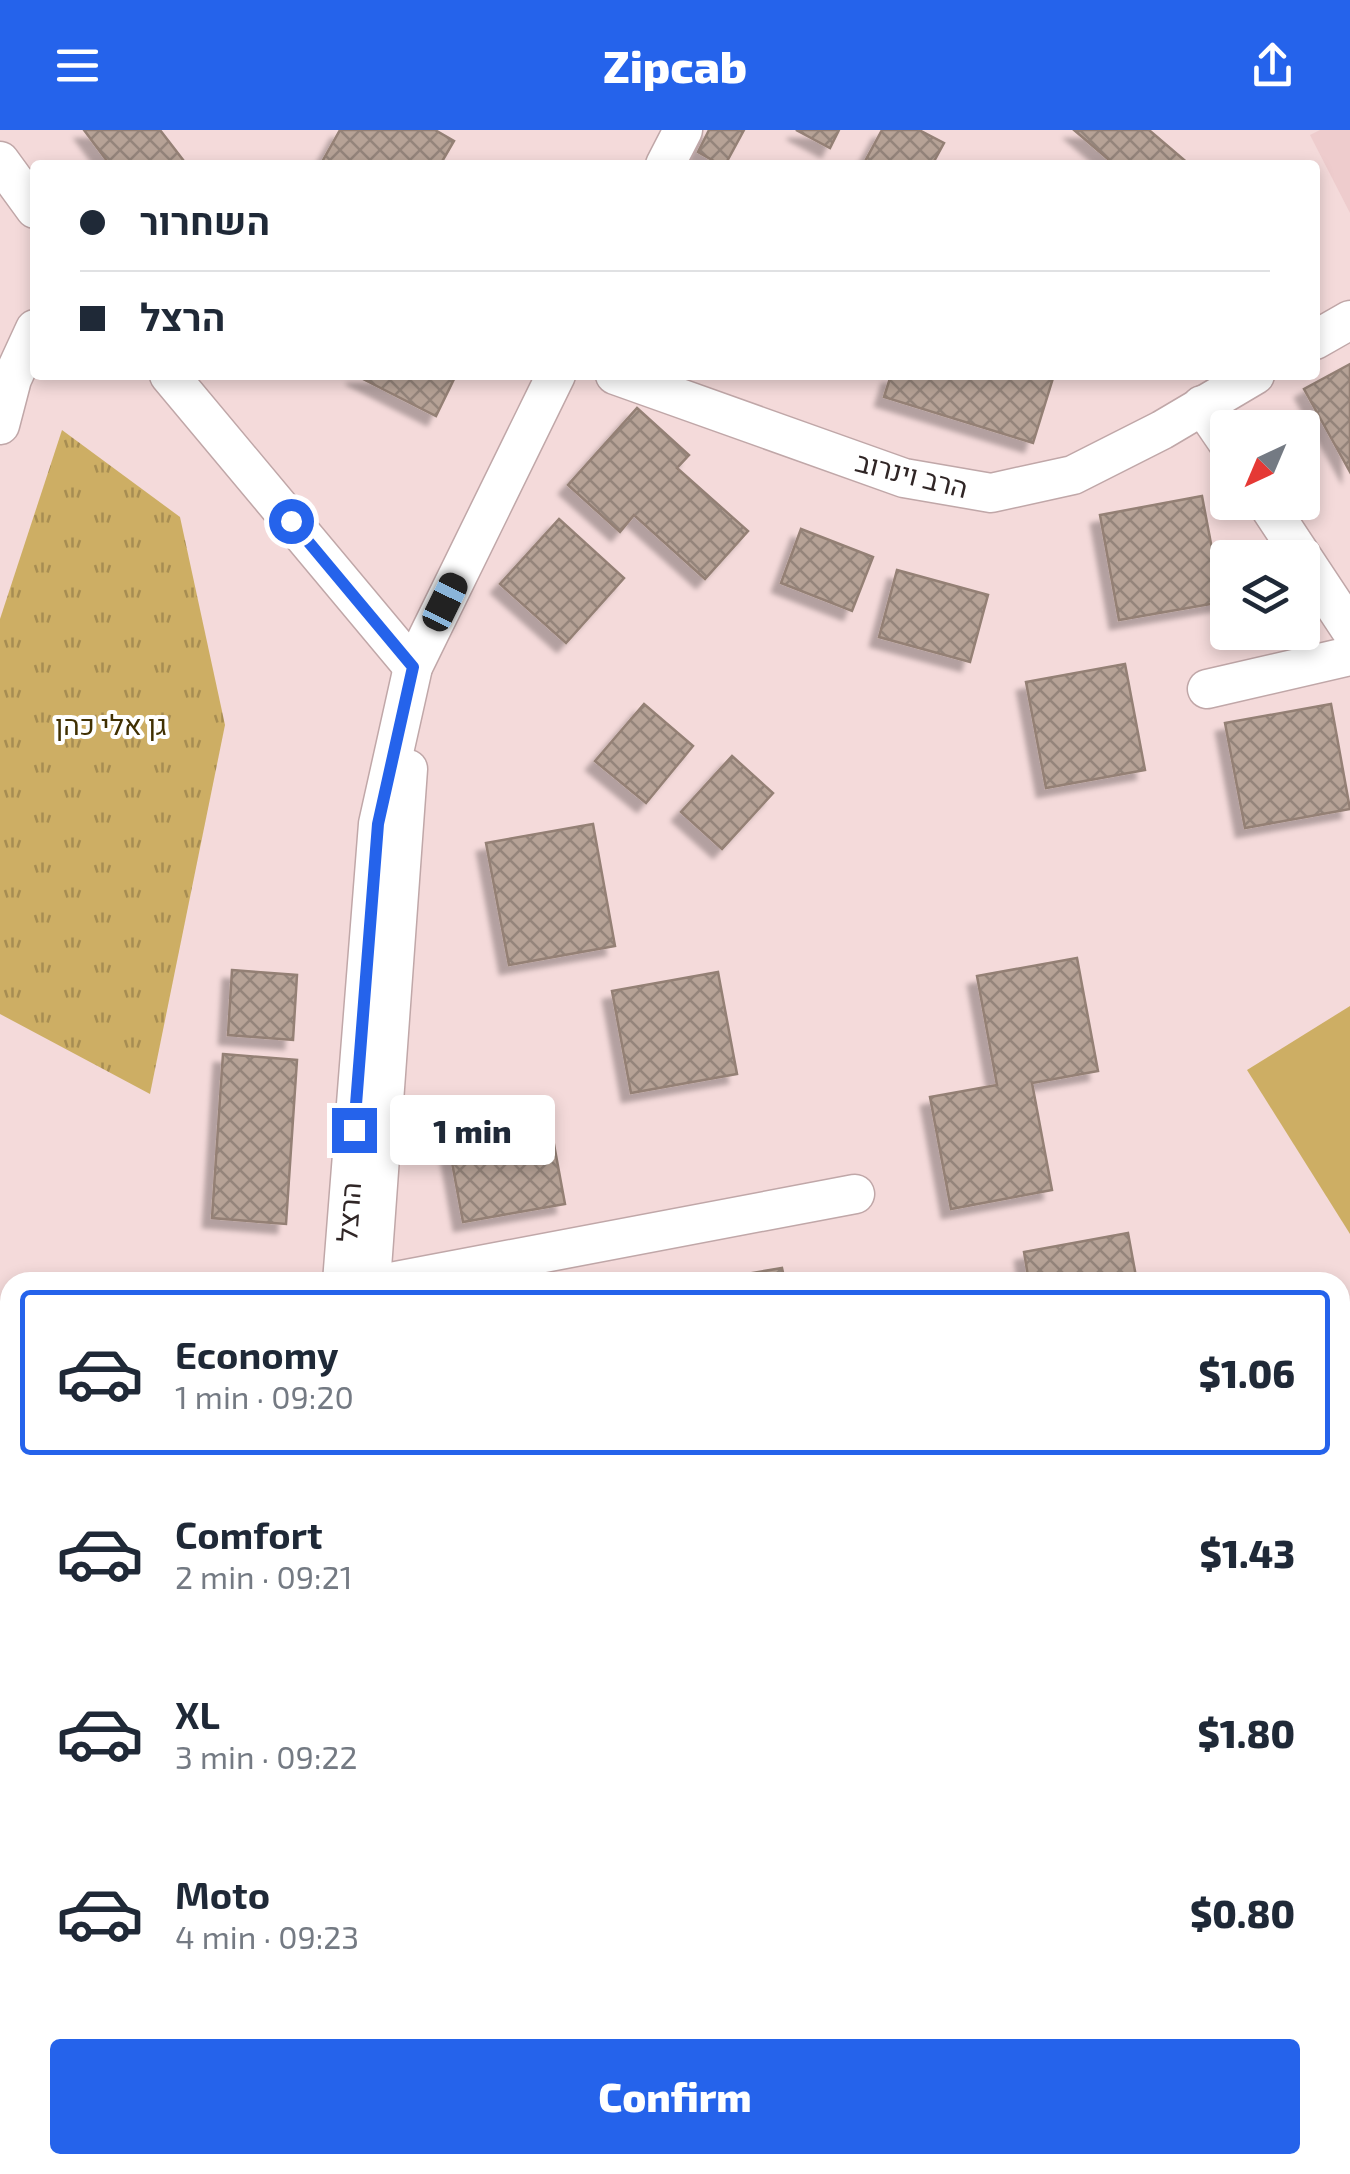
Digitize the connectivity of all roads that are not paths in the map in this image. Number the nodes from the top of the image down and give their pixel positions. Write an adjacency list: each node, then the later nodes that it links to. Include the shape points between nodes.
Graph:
1 (683, 130): 2 (street)
2 (668, 160)
3 (0, 161): 4 (street)
4 (30, 202)
5 (1350, 320): 6 (street)
6 (1320, 337)
7 (30, 340): 14 (street)
8 (173, 380): 18 (street)
9 (554, 380): 18 (street, הרצל)
10 (630, 380): 12 (street, הרב וינרוב, via 904,478 991,493 1073,476)
11 (1246, 380): 12 (street, הרב וינרוב)
12 (1202, 405): 13 (street)
13 (1210, 417)
14 (0, 425)
15 (1278, 520): 16 (street)
16 (1350, 629)
17 (1350, 656): 19 (street)
18 (413, 667): 21 (street, הרצל, via 378,824); 22 (street, הרצל)
19 (1207, 688)
20 (855, 1194): 23 (street)
21 (343, 1272)
22 (371, 1272)
23 (444, 1272)

